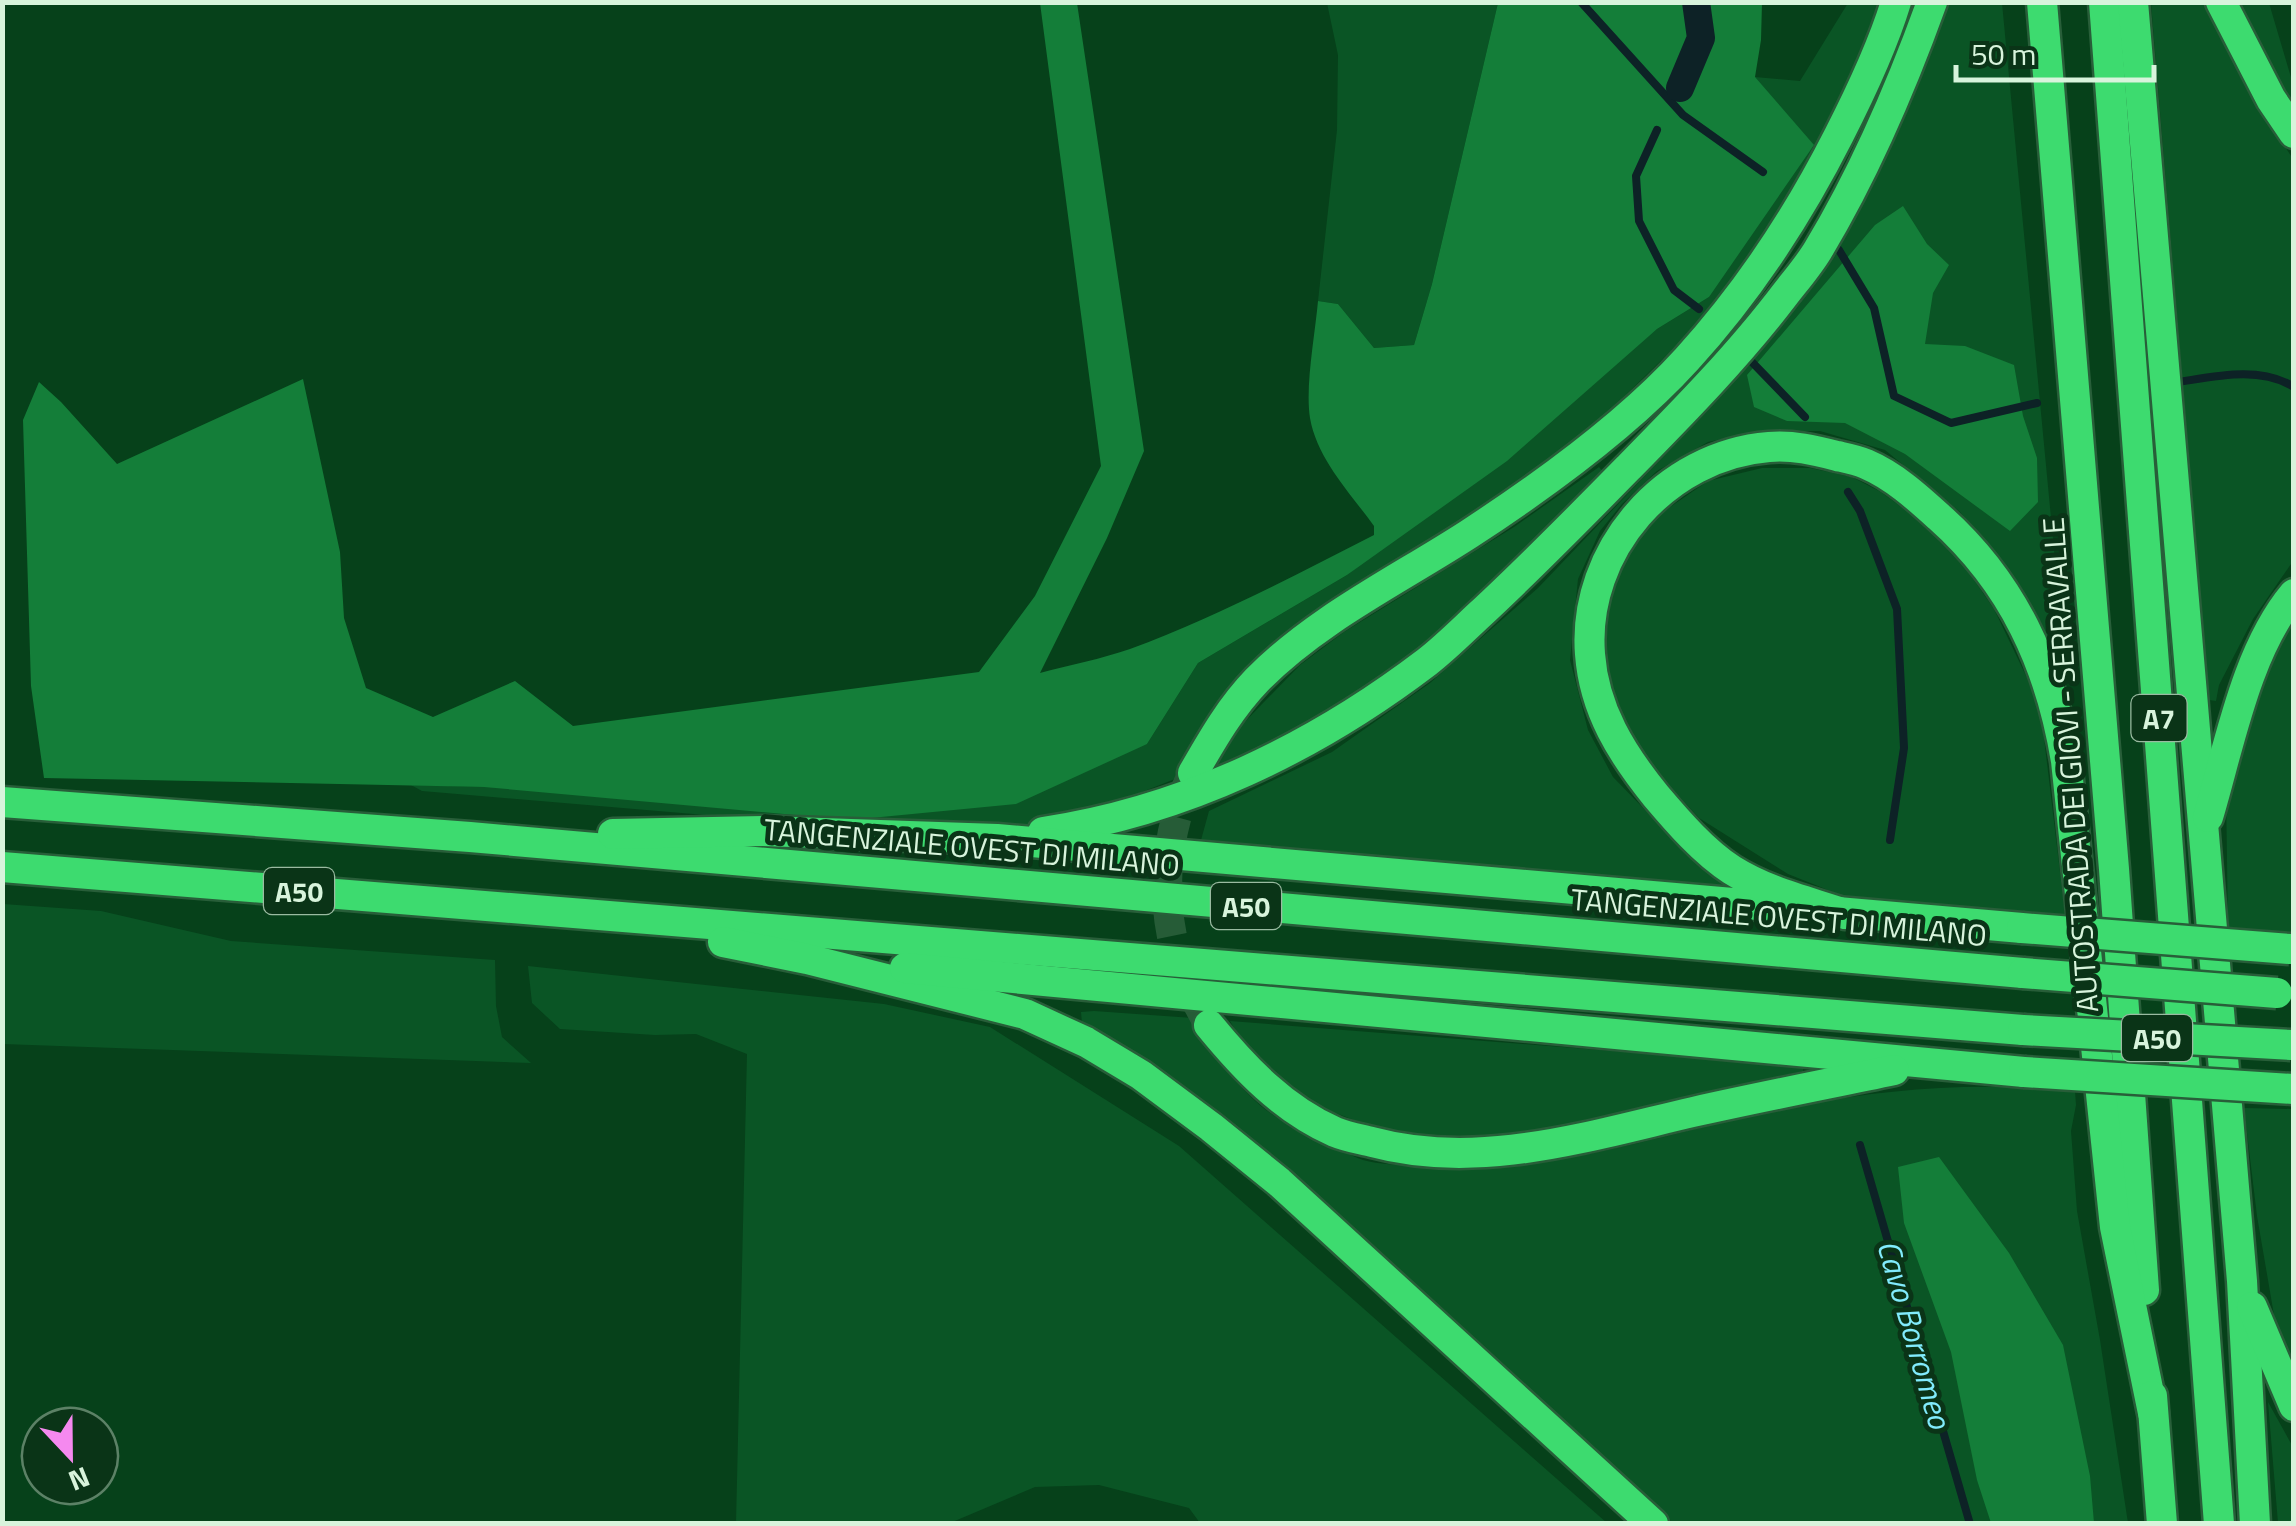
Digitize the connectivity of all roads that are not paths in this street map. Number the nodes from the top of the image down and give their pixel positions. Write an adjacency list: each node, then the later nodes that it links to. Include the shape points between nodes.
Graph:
1 (1896, 2): 9 (highway, via 1862,90 1786,232 1685,362 1549,477 1292,650 1221,724)
2 (1932, 2): 13 (highway, via 1862,170 1816,252 1769,315 1654,442 1430,660 1358,712 1214,786 1136,814)
3 (2042, 2): 26 (highway, AUTOSTRADA DEI GIOVI - SERRAVALLE / A7)
4 (2104, 2): 29 (highway, A7)
5 (2133, 2): 11 (highway, A7)
6 (2222, 2): 7 (highway)
7 (2294, 133)
8 (2294, 594): 11 (highway, via 2250,671)
9 (1193, 773)
10 (2, 802): 12 (highway, TANGENZIALE OVEST DI MILANO / A50)
11 (2204, 834): 24 (highway, A7)
12 (470, 837): 13 (highway, via 763,831); 19 (highway, TANGENZIALE OVEST DI MILANO / A50, bridge)
13 (997, 840): 15 (highway)
14 (2, 867): 16 (highway, A50)
15 (1845, 914): 17 (highway, bridge); 26 (highway, via 1773,891 1730,869 1696,839 1621,749 1592,676 1594,600 1614,546 1655,496 1734,453 1804,447 1864,462 1892,478 1986,566 2034,646 2066,760 2115,1227)
16 (596, 916): 18 (highway); 21 (highway, A50, bridge, via 2023,1030)
17 (2292, 949)
18 (807, 959): 22 (highway); 27 (highway, via 1025,1014 1141,1076 1279,1182)
19 (2285, 994)
20 (1209, 1025): 22 (highway, via 1299,1114 1338,1134 1444,1154 1554,1144)
21 (2292, 1045)
22 (1926, 1064): 23 (highway, bridge)
23 (2293, 1088)
24 (2242, 1281): 25 (highway); 30 (highway, A7)
25 (2294, 1406)
26 (2154, 1413): 28 (highway, AUTOSTRADA DEI GIOVI - SERRAVALLE / A7)
27 (1652, 1524)
28 (2162, 1524)
29 (2219, 1524)
30 (2255, 1524)

